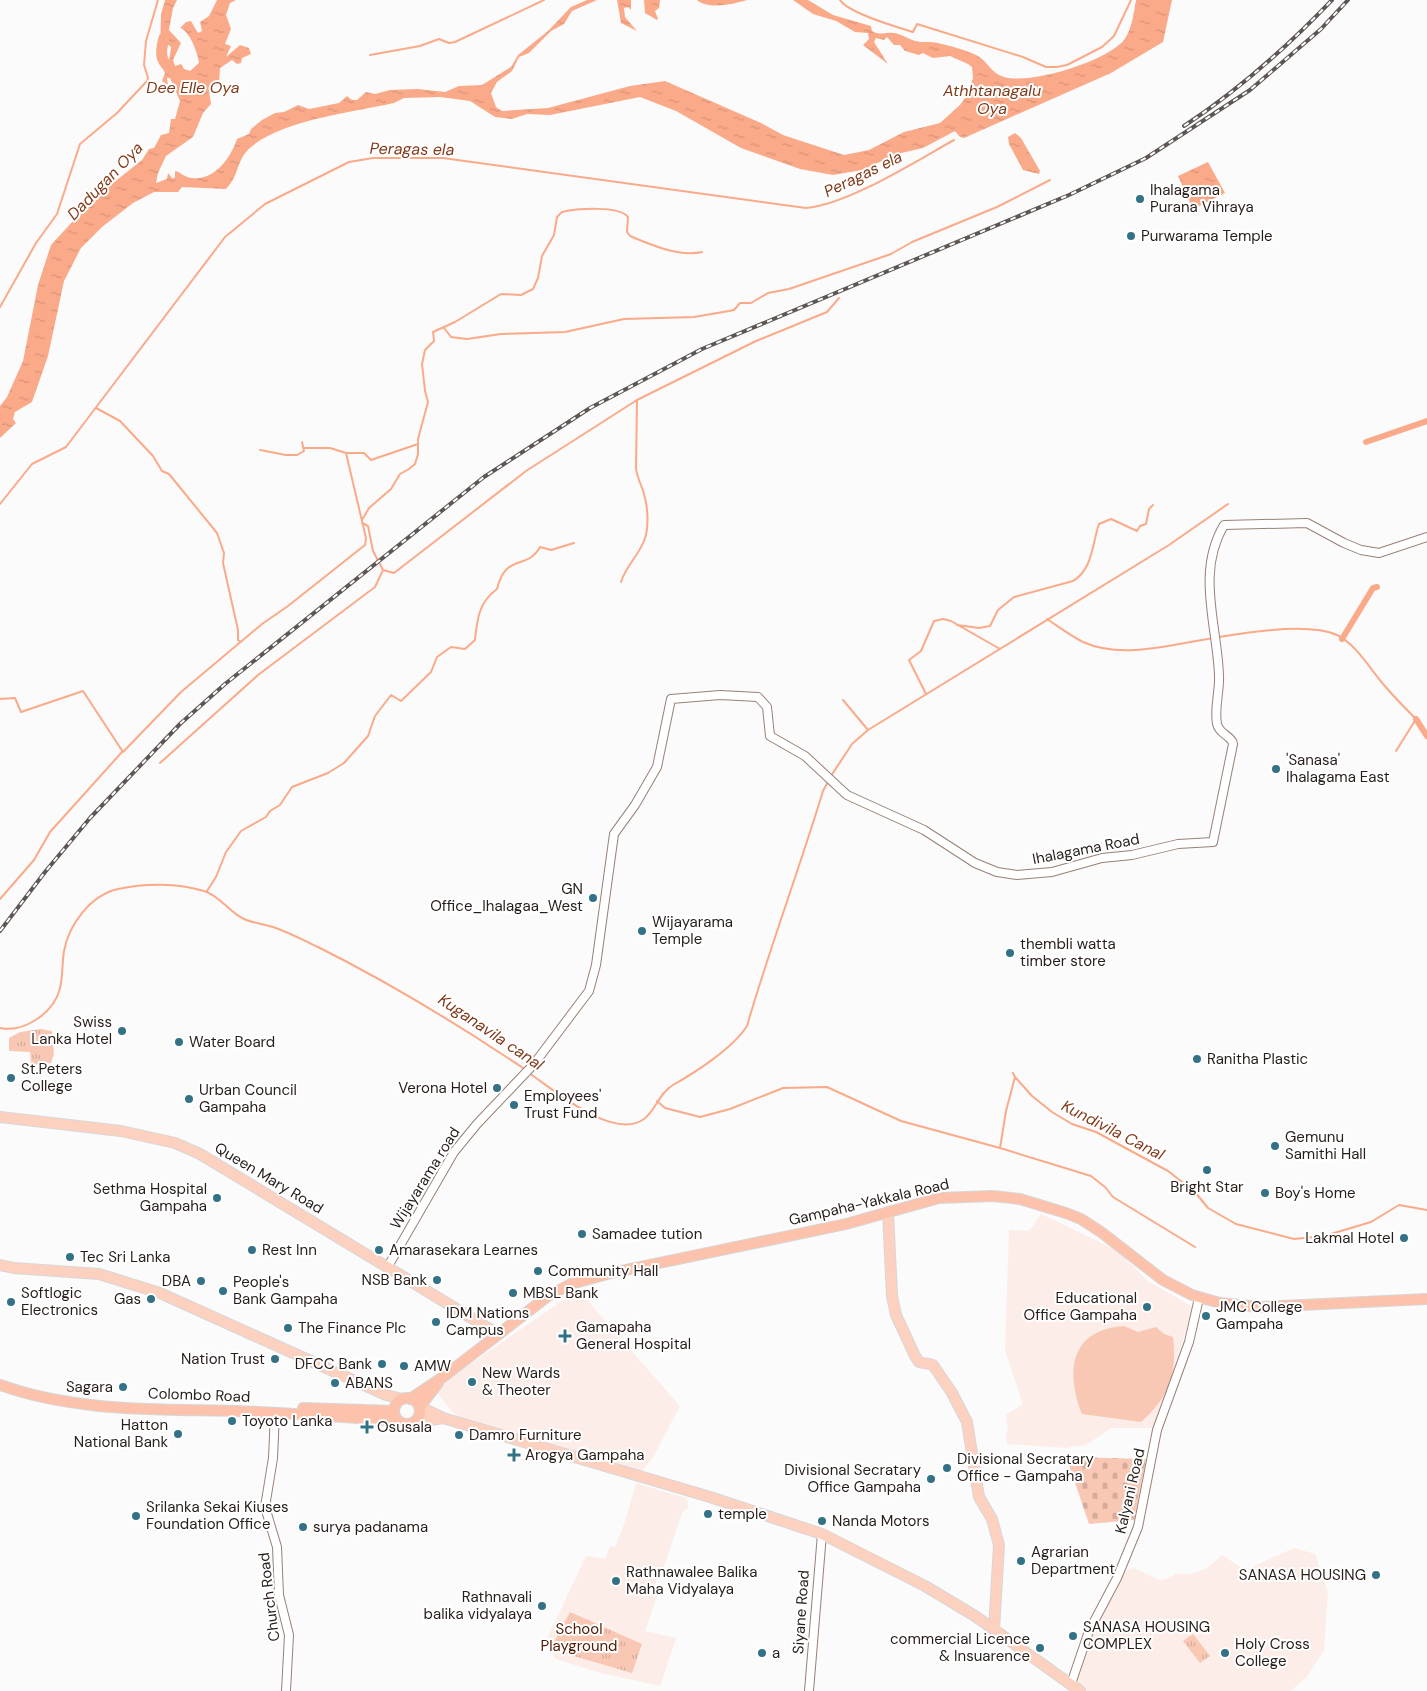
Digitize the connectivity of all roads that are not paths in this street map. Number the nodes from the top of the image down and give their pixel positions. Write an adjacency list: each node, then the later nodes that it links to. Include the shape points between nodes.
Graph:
1 (1427, 537): 2 (street, Ihalagama Road, via 1379,553 1352,546 1307,523 1224,525 1212,550 1210,602 1219,676 1218,726 1233,744 1213,842 1178,844 1102,858 1052,872 1018,875 997,872 974,863 924,830 855,800)
2 (826, 777): 7 (street, Wijayarama road, via 805,756 770,736 767,706 758,697 720,695 671,699 658,767 614,834 596,965 589,991 534,1064 454,1152)
3 (0, 1117): 7 (main road, Queen Mary Road, via 91,1126 175,1143 200,1154)
4 (888, 1212): 9 (highway, Gampaha-Yakkala Road, via 940,1198 1020,1199 1081,1219 1154,1275); 11 (highway, Gampaha-Yakkala Road, via 571,1284 548,1296); 25 (main road, via 892,1296 896,1315 914,1356 919,1362 933,1366 952,1393 966,1422 973,1450 978,1498 992,1519 996,1534 1000,1556)
5 (0, 1265): 6 (main road)
6 (14, 1268): 8 (main road); 15 (main road, via 98,1274 160,1293)
7 (387, 1268): 11 (main road, Queen Mary Road)
8 (0, 1273)
9 (1198, 1298): 10 (highway, Gampaha-Yakkala Road, via 1260,1307); 26 (street, Kalyani Road, via 1189,1342 1157,1430 1138,1527 1117,1578 1089,1631)
10 (1427, 1299)
11 (498, 1334): 12 (highway, Gampaha-Yakkala Road)
12 (443, 1376): 16 (highway, Gampaha-Yakkala Road); 18 (highway, Gampaha-Yakkala Road)
13 (0, 1378): 17 (highway, Colombo Road, via 48,1393)
14 (0, 1385): 17 (highway, Colombo Road, via 48,1399)
15 (386, 1395): 16 (main road); 20 (main road)
16 (406, 1399): 18 (highway); 20 (highway)
17 (97, 1402): 19 (highway, Colombo Road)
18 (420, 1407): 21 (main road); 23 (highway, via 419,1418)
19 (275, 1409): 20 (highway, Colombo Road); 22 (highway, Colombo Road); 27 (street, Church Road, via 273,1458 265,1507 277,1547 279,1595 289,1636)
20 (394, 1410): 22 (highway)
21 (443, 1418): 23 (main road); 24 (main road)
22 (398, 1421): 23 (highway, via 408,1425)
23 (414, 1423)
24 (822, 1534): 25 (main road, via 925,1586); 28 (street, Siyane Road)
25 (994, 1630): 26 (main road)
26 (1070, 1684): 29 (main road)
27 (286, 1691)
28 (809, 1691)
29 (1080, 1691)

